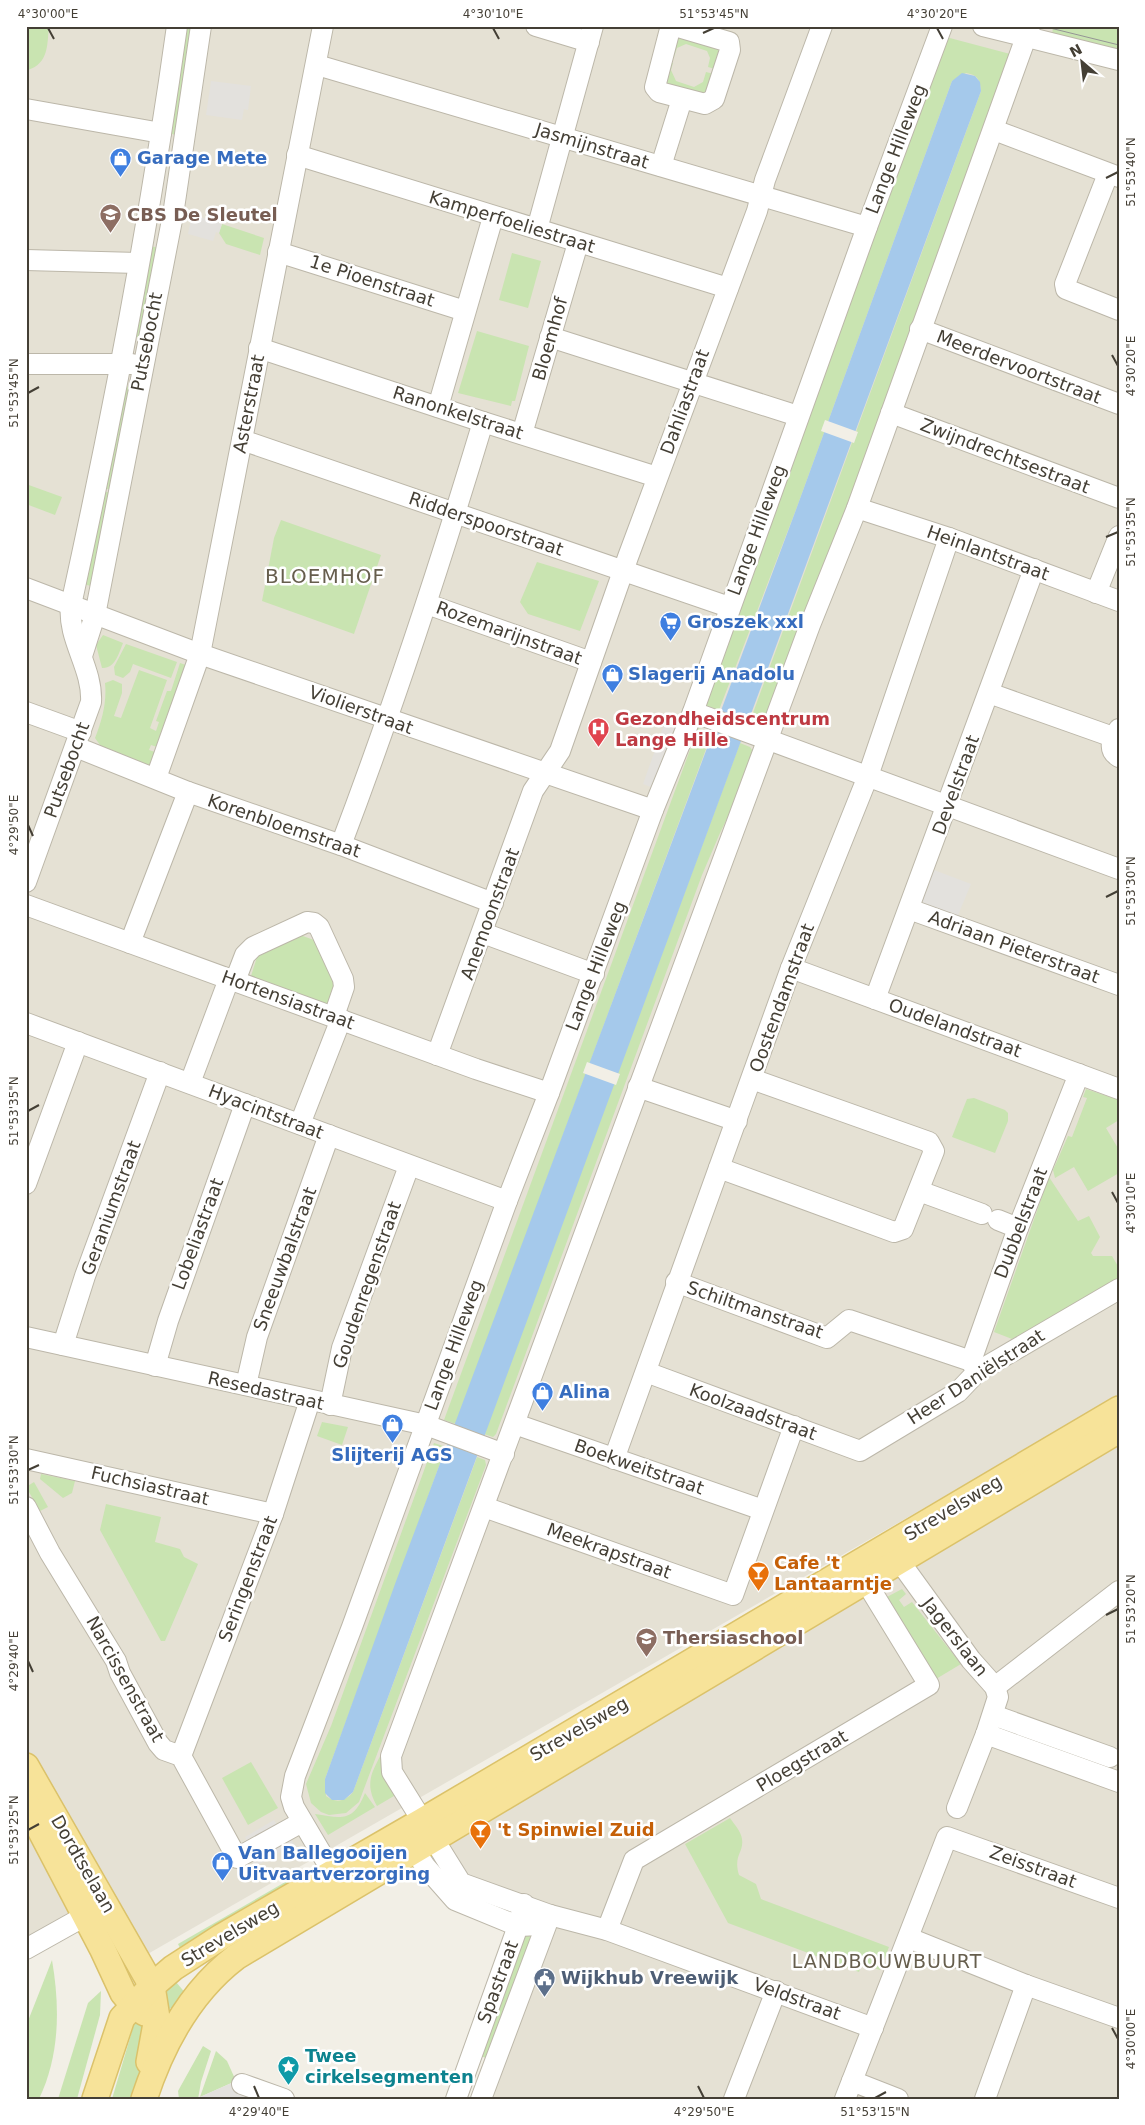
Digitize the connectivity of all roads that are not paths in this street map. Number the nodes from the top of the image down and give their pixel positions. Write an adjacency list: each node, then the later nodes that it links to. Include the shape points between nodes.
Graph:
1 (177, 26): 15 (street, Putsebocht)
2 (201, 26): 22 (street, Putsebocht)
3 (323, 26): 11 (street, Asterstraat)
4 (536, 26): 9 (street)
5 (822, 26): 20 (street, Dahliastraat)
6 (942, 26): 25 (street, Lange Hilleweg)
7 (982, 26): 8 (street)
8 (1028, 32): 10 (street); 14 (street)
9 (591, 34): 16 (street)
10 (1119, 60)
11 (317, 65): 16 (street, Jasmijnstraat); 17 (street, Asterstraat)
12 (682, 99): 18 (street)
13 (26, 109): 15 (street)
14 (994, 130): 19 (street); 33 (street)
15 (161, 133): 21 (street, Putsebocht)
16 (561, 136): 18 (street, Jasmijnstraat); 24 (street)
17 (297, 154): 23 (street, Kamperfoeliestraat); 27 (street, Asterstraat)
18 (661, 166): 20 (street, Jasmijnstraat)
19 (1113, 175): 31 (street, via 1067,278 1066,289)
20 (762, 196): 25 (street, Jasmijnstraat); 30 (street, Dahliastraat)
21 (149, 213): 22 (street); 29 (street, Putsebocht)
22 (173, 215): 38 (street, Putsebocht)
23 (493, 217): 24 (street, Kamperfoeliestraat); 32 (street)
24 (537, 228): 26 (street, Kamperfoeliestraat)
25 (867, 228): 43 (street, Lange Hilleweg)
26 (578, 243): 30 (street, Kamperfoeliestraat); 34 (street, Bloemhof)
27 (278, 252): 32 (street, 1e Pioenstraat); 35 (street, Asterstraat)
28 (26, 260): 29 (street)
29 (138, 263): 37 (street, Putsebocht)
30 (728, 288): 39 (street, Dahliastraat)
31 (1119, 310)
32 (466, 311): 41 (street)
33 (920, 329): 40 (street, Meerdervoortstraat); 42 (street)
34 (550, 337): 39 (street); 45 (street, Bloemhof)
35 (259, 348): 41 (street, Ranonkelstraat); 46 (street, Asterstraat)
36 (26, 364): 37 (street)
37 (119, 364): 38 (street); 59 (street, Putsebocht)
38 (142, 365): 61 (street, Putsebocht)
39 (692, 383): 43 (street); 47 (street, Dahliastraat)
40 (1119, 404)
41 (438, 407): 44 (street, Ranonkelstraat)
42 (892, 413): 48 (street, Zwijndrechtsestraat); 49 (street)
43 (798, 416): 60 (street, Lange Hilleweg)
44 (483, 422): 45 (street, Ranonkelstraat); 50 (street)
45 (522, 434): 47 (street, Ranonkelstraat)
46 (242, 440): 50 (street, Ridderspoorstraat); 62 (street, Asterstraat)
47 (658, 476): 54 (street, Dahliastraat)
48 (1119, 498)
49 (857, 508): 52 (street, Heinlantstraat); 70 (street)
50 (455, 513): 54 (street, Ridderspoorstraat); 58 (street)
51 (1119, 536): 56 (street)
52 (949, 538): 53 (street, Heinlantstraat); 74 (street, Oostendamstraat)
53 (1034, 570): 56 (street, Heinlantstraat); 65 (street, Develstraat)
54 (623, 571): 60 (street, Ridderspoorstraat); 64 (street, Dahliastraat)
55 (26, 588): 59 (street, Violierstraat)
56 (1096, 593): 57 (street, Heinlantstraat)
57 (1119, 601)
58 (427, 604): 64 (street, Rozemarijnstraat); 68 (street, via 393,696)
59 (71, 606): 61 (street, Violierstraat); 63 (street, Putsebocht, via 70,620)
60 (729, 607): 67 (street, Lange Hilleweg)
61 (95, 615): 62 (street, Violierstraat); 63 (street, Putsebocht)
62 (200, 654): 68 (street, Violierstraat); 75 (street, Asterstraat)
63 (82, 656): 71 (street, Putsebocht, via 92,692)
64 (590, 662): 73 (street, Dahliastraat, via 560,751)
65 (989, 693): 69 (street); 77 (street, Develstraat)
66 (26, 712): 71 (street, Korenbloemstraat)
67 (698, 714): 70 (street); 78 (street, Lange Hilleweg)
68 (388, 720): 73 (street, Violierstraat); 79 (street)
69 (1116, 733): 72 (street, via 1111,748)
70 (762, 737): 74 (street); 100 (street)
71 (78, 739): 75 (street, Korenbloemstraat); 81 (street, Putsebocht)
72 (1119, 757)
73 (545, 775): 78 (street, Violierstraat); 82 (street, Anemoonstraat, via 533,791)
74 (868, 776): 77 (street); 87 (street, Oostendamstraat)
75 (156, 778): 76 (street, Korenbloemstraat)
76 (188, 792): 79 (street, Korenbloemstraat); 86 (street)
77 (948, 806): 80 (street); 84 (street, Develstraat)
78 (653, 810): 88 (street, Lange Hilleweg)
79 (341, 845): 82 (street, Korenbloemstraat)
80 (1119, 869)
81 (26, 882)
82 (493, 903): 85 (street, Anemoonstraat)
83 (26, 905): 86 (street, Hortensiastraat)
84 (909, 910): 90 (street, Adriaan Pieterstraat); 91 (street, Develstraat)
85 (483, 932): 88 (street); 95 (street, Anemoonstraat)
86 (130, 943): 89 (street, Hortensiastraat)
87 (791, 968): 91 (street, Oudelandstraat); 98 (street, Oostendamstraat)
88 (594, 974): 102 (street, Lange Hilleweg)
89 (232, 980): 92 (street, Hortensiastraat); 92 (street, via 253,947 307,922 314,923 319,927 343,979); 99 (street)
90 (1119, 985)
91 (875, 999): 97 (street, Oudelandstraat)
92 (337, 1018): 95 (street, Hortensiastraat); 105 (street)
93 (26, 1023): 94 (street, Hyacintstraat)
94 (78, 1042): 96 (street, Hyacintstraat); 109 (street)
95 (437, 1055): 102 (street, Hortensiastraat)
96 (160, 1072): 99 (street, Hyacintstraat); 116 (street, Geraniumstraat, via 85,1276)
97 (1079, 1074): 101 (street, Oudelandstraat); 112 (street, Dubbelstraat)
98 (752, 1079): 104 (street, Oostendamstraat); 110 (street, via 929,1142 934,1151)
99 (190, 1083): 103 (street, Hyacintstraat)
100 (638, 1087): 104 (street); 124 (street)
101 (1119, 1089)
102 (549, 1093): 111 (street, Lange Hilleweg)
103 (245, 1104): 105 (street, Hyacintstraat); 117 (street, Lobeliastraat)
104 (736, 1121): 108 (street, Oostendamstraat)
105 (300, 1124): 106 (street, Hyacintstraat)
106 (328, 1135): 107 (street, Hyacintstraat); 120 (street, Sneeuwbalstraat, via 257,1337)
107 (409, 1166): 111 (street, Hyacintstraat); 122 (street, Goudenregenstraat, via 342,1348)
108 (719, 1168): 110 (street, via 894,1232 903,1229); 113 (street, Oostendamstraat)
109 (26, 1184)
110 (919, 1191): 112 (street)
111 (507, 1201): 126 (street, Lange Hilleweg)
112 (1018, 1228): 118 (street, Dubbelstraat)
113 (676, 1282): 118 (street, Schiltmanstraat, via 827,1338 849,1320); 119 (street, Oostendamstraat)
114 (1119, 1289): 118 (street, Heer Daniëlstraat)
115 (26, 1337): 116 (street, Resedastraat)
116 (64, 1345): 117 (street, Resedastraat)
117 (155, 1366): 120 (street, Resedastraat)
118 (974, 1367): 128 (street, Heer Daniëlstraat, via 958,1392)
119 (646, 1372): 125 (street, Koolzaadstraat); 131 (street, Oostendamstraat)
120 (246, 1385): 121 (street, Resedastraat)
121 (310, 1400): 122 (street, Resedastraat); 135 (street, Seringenstraat)
122 (330, 1405): 126 (street, Resedastraat)
123 (1119, 1409): 149 (main road, Strevelsweg)
124 (515, 1424): 129 (street); 131 (street, Boekweitstraat)
125 (794, 1426): 128 (street, Koolzaadstraat); 134 (street)
126 (432, 1428): 129 (street, Resedastraat); 148 (street, Lange Hilleweg, via 294,1776 291,1797)
127 (1119, 1430): 136 (main road, Strevelsweg)
128 (860, 1451)
129 (496, 1452): 132 (street)
130 (26, 1458): 135 (street, Fuchsiastraat)
131 (614, 1459): 134 (street, Boekweitstraat)
132 (484, 1507): 134 (street, Meekrapstraat, via 733,1595); 149 (street, via 391,1756 392,1772)
133 (26, 1508): 143 (street, Narcissenstraat, via 116,1661 158,1743 164,1750)
134 (763, 1510)
135 (273, 1514): 143 (street, Seringenstraat)
136 (903, 1568): 137 (main road, Strevelsweg); 139 (street, Jagerslaan, via 971,1660)
137 (870, 1587): 149 (main road, Strevelsweg); 157 (street, Ploegstraat, via 929,1685 634,1860)
138 (1119, 1590): 139 (street)
139 (995, 1686): 140 (street, Jagerslaan, via 998,1697)
140 (993, 1715): 141 (street, Jagerslaan); 142 (street)
141 (986, 1734): 145 (street); 147 (street, Jagerslaan)
142 (1115, 1750): 145 (street)
143 (181, 1756): 148 (street, Narcissenstraat, via 237,1858)
144 (26, 1766): 160 (main road, Dordtselaan)
145 (1111, 1780)
146 (26, 1803): 155 (main road, Dordtselaan)
147 (956, 1808)
148 (302, 1822): 150 (street, Lange Hilleweg)
149 (424, 1837): 150 (main road, Strevelsweg); 151 (main road, Strevelsweg); 153 (street, Veldstraat, via 461,1883); 156 (street, via 437,1882 455,1900)
150 (333, 1873): 151 (street); 161 (main road, Strevelsweg)
151 (359, 1884): 166 (main road, Strevelsweg, via 236,1957 212,1977)
152 (1119, 1898): 158 (street, Zeisstraat, via 947,1836)
153 (524, 1904): 154 (street, Veldstraat); 156 (street, Spastraat)
154 (550, 1915): 156 (street, via 541,1925); 157 (street, Veldstraat); 174 (street)
155 (85, 1916): 159 (street); 165 (main road, Dordtselaan)
156 (518, 1926): 173 (street, Spastraat)
157 (608, 1930): 164 (street, Veldstraat)
158 (909, 1938): 162 (street); 169 (street)
159 (26, 1949)
160 (139, 1962): 161 (main road, via 152,1969); 163 (main road, Dordtselaan)
161 (173, 1968): 163 (main road, Strevelsweg)
162 (1026, 1985): 168 (street); 179 (street)
163 (152, 1986): 165 (main road, Strevelsweg); 167 (main road, Dordtselaan)
164 (776, 1991): 169 (street, Veldstraat); 177 (street)
165 (127, 2011): 167 (main road); 175 (main road, Strevelsweg)
166 (182, 2014): 167 (main road); 172 (main road, Strevelsweg)
167 (157, 2018): 172 (main road, Dordtselaan)
168 (1119, 2018)
169 (873, 2028): 171 (street)
170 (242, 2084): 176 (street)
171 (848, 2090): 178 (street)
172 (146, 2093)
173 (458, 2093): 174 (street)
174 (486, 2098)
175 (95, 2099)
176 (284, 2099)
177 (734, 2099)
178 (898, 2099)
179 (985, 2099)

